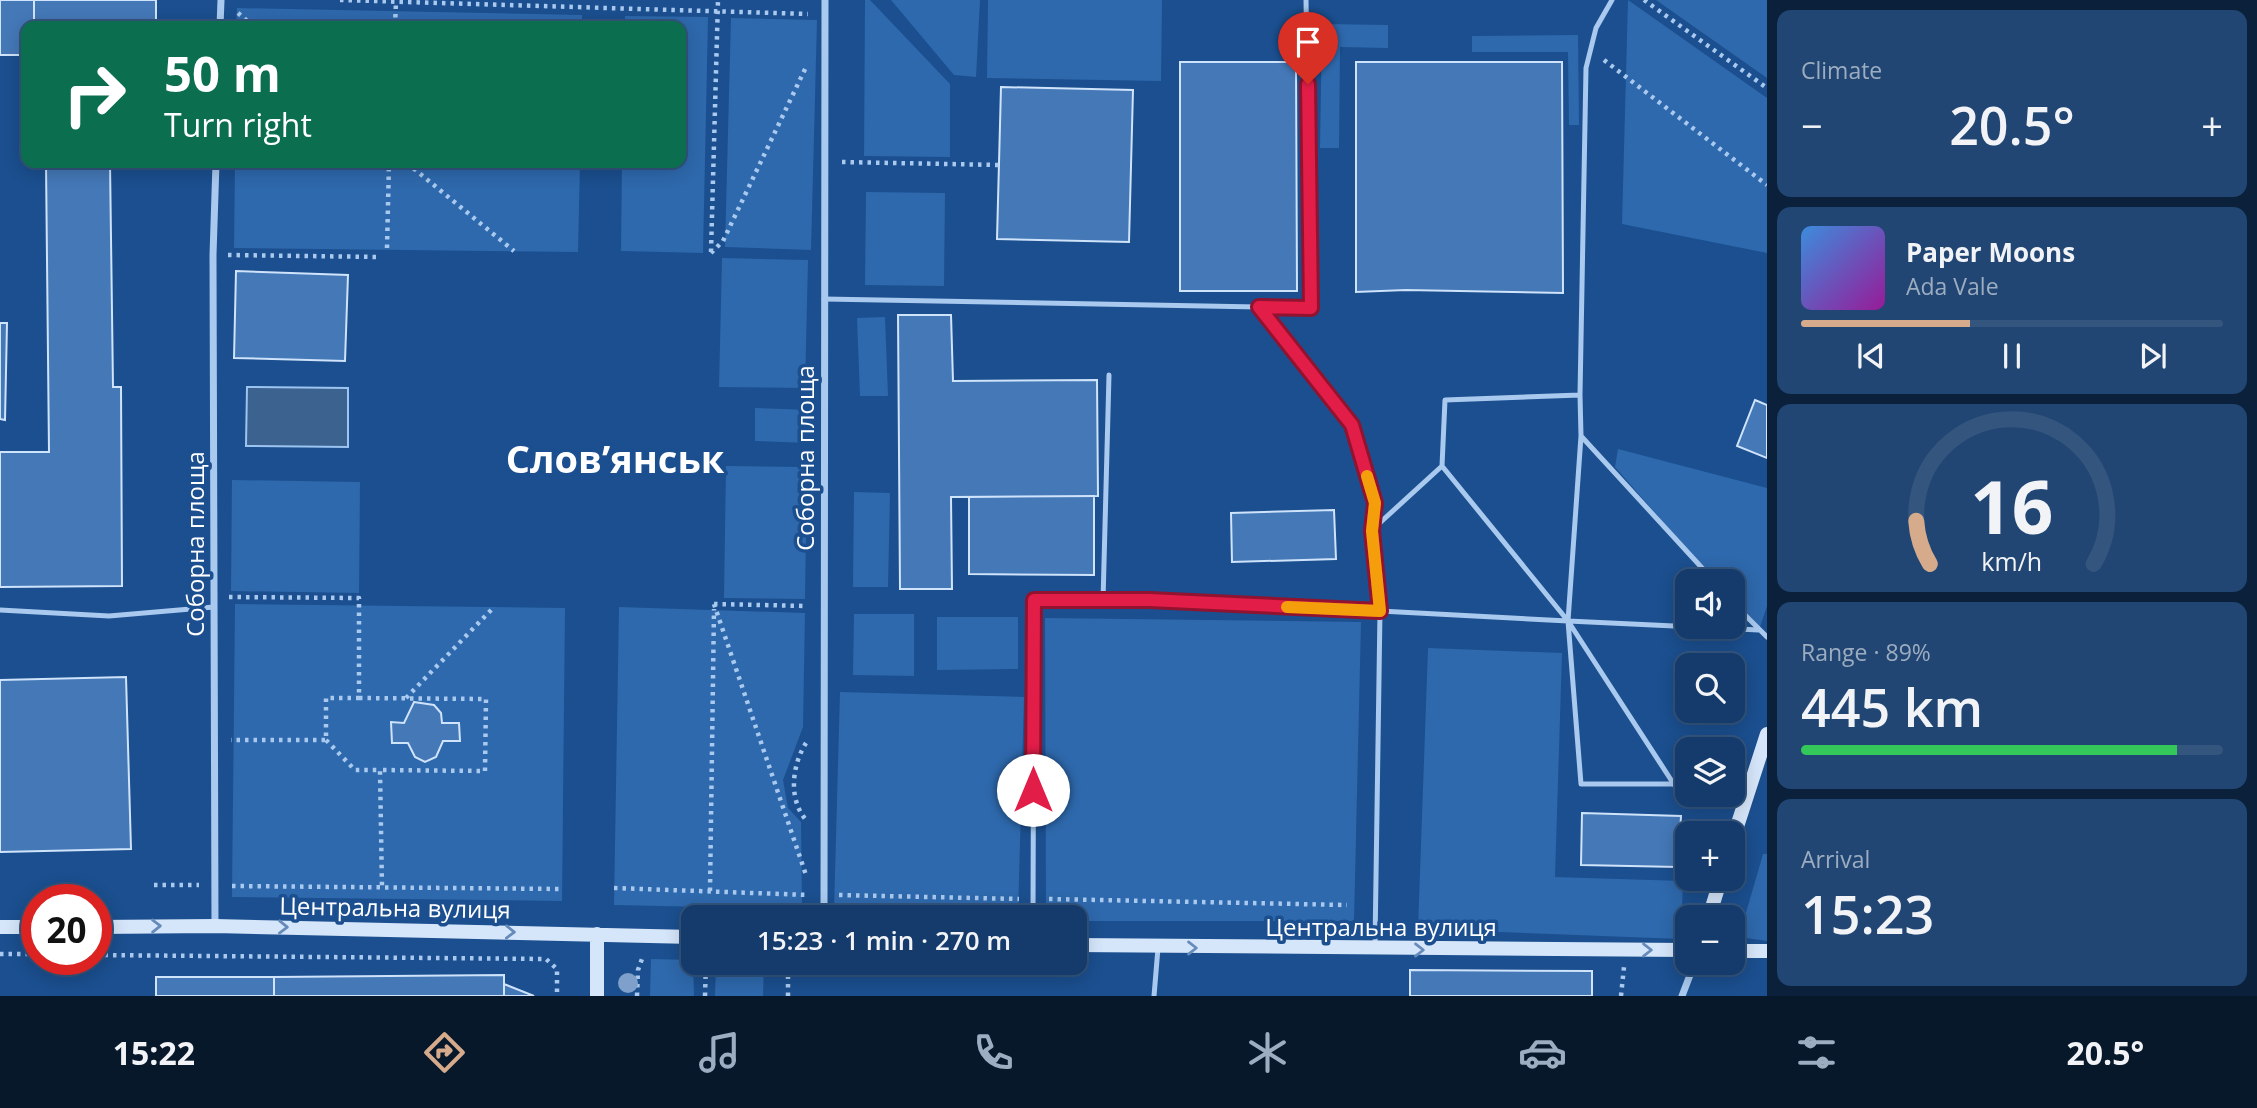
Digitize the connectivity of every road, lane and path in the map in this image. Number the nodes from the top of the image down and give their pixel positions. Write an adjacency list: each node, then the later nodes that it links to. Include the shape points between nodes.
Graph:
1 (221, 0): 13 (street)
2 (340, 0): 9 (path)
3 (597, 0): 10 (path)
4 (718, 0): 11 (path)
5 (825, 0): 12 (street, Соборна площа)
6 (1306, 0): 29 (lane, via 1311,308)
7 (1612, 0): 16 (lane)
8 (1644, 0): 17 (path)
9 (396, 2): 10 (path); 14 (path)
10 (603, 8): 11 (path)
11 (718, 11): 12 (path); 15 (path, via 710,253 723,241)
12 (825, 15): 15 (street, Соборна площа)
13 (220, 21)
14 (395, 21)
15 (824, 28): 18 (street, Соборна площа)
16 (1590, 50): 23 (path); 31 (lane)
17 (1767, 88)
18 (824, 162): 19 (path); 28 (street, Соборна площа)
19 (999, 165)
20 (216, 168): 26 (street, Соборна площа)
21 (389, 168): 24 (path)
22 (413, 168): 25 (path)
23 (1767, 185)
24 (387, 248)
25 (514, 251)
26 (213, 255): 27 (path); 36 (street, Соборна площа)
27 (380, 257)
28 (824, 299): 29 (lane); 39 (street, Соборна площа)
29 (1259, 307): 34 (lane, via 1352,425 1375,503)
30 (1109, 374): 37 (lane)
31 (1580, 396): 32 (lane); 33 (lane, via 1445,400)
32 (1581, 436): 35 (lane); 45 (lane)
33 (1442, 466): 34 (lane); 45 (lane)
34 (1372, 531): 43 (lane)
35 (1703, 569)
36 (214, 597): 40 (street, Соборна площа); 48 (path, via 359,598)
37 (1103, 601): 43 (lane); 65 (lane, via 1034,600)
38 (714, 604): 39 (path); 63 (path); 63 (path, via 812,895)
39 (822, 606): 64 (street, Соборна площа)
40 (214, 607): 42 (lane, via 109,616); 59 (street, Соборна площа)
41 (494, 607): 49 (path)
42 (0, 610)
43 (1380, 611): 45 (lane); 77 (lane)
44 (1745, 615): 46 (lane)
45 (1568, 621): 46 (lane); 56 (lane); 56 (lane, via 1581,784)
46 (1759, 630): 47 (lane)
47 (1767, 637)
48 (359, 698): 49 (path); 52 (path, via 326,698)
49 (405, 699): 53 (path, via 485,699 485,771)
50 (1767, 734): 54 (street)
51 (228, 740): 52 (path)
52 (326, 740): 53 (path, via 355,769)
53 (380, 770): 60 (path)
54 (1753, 776): 55 (lane); 57 (street)
55 (1745, 777)
56 (1675, 786)
57 (1739, 821)
58 (155, 885): 59 (path)
59 (215, 886): 60 (path); 69 (street, Соборна площа)
60 (382, 888): 62 (path)
61 (614, 888): 63 (path)
62 (561, 889)
63 (710, 891)
64 (824, 895): 65 (path); 66 (street, Соборна площа)
65 (1033, 899): 67 (lane); 68 (path)
66 (824, 905)
67 (1033, 905)
68 (1347, 905)
69 (215, 926): 72 (street, Центральна вулиця, one-way to 69); 73 (street, Центральна вулиця, one-way to 73)
70 (0, 927): 71 (street)
71 (21, 927)
72 (112, 927)
73 (597, 934): 74 (street, Центральна вулиця); 90 (street)
74 (681, 937)
75 (1087, 945): 76 (street, Центральна вулиця)
76 (1158, 948): 77 (street, Центральна вулиця, one-way to 77); 94 (lane)
77 (1375, 949): 78 (street, Центральна вулиця, one-way to 78)
78 (1675, 950)
79 (1745, 951): 80 (street)
80 (1767, 951)
81 (0, 954): 82 (path)
82 (21, 954)
83 (112, 955): 89 (path, via 546,959 557,970)
84 (643, 956): 91 (path)
85 (1624, 966): 95 (path)
86 (706, 975): 92 (path)
87 (788, 975): 93 (path)
88 (1690, 975): 96 (street)
89 (557, 996)
90 (597, 996)
91 (638, 996)
92 (705, 996)
93 (788, 996)
94 (1154, 996)
95 (1621, 996)
96 (1682, 996)

